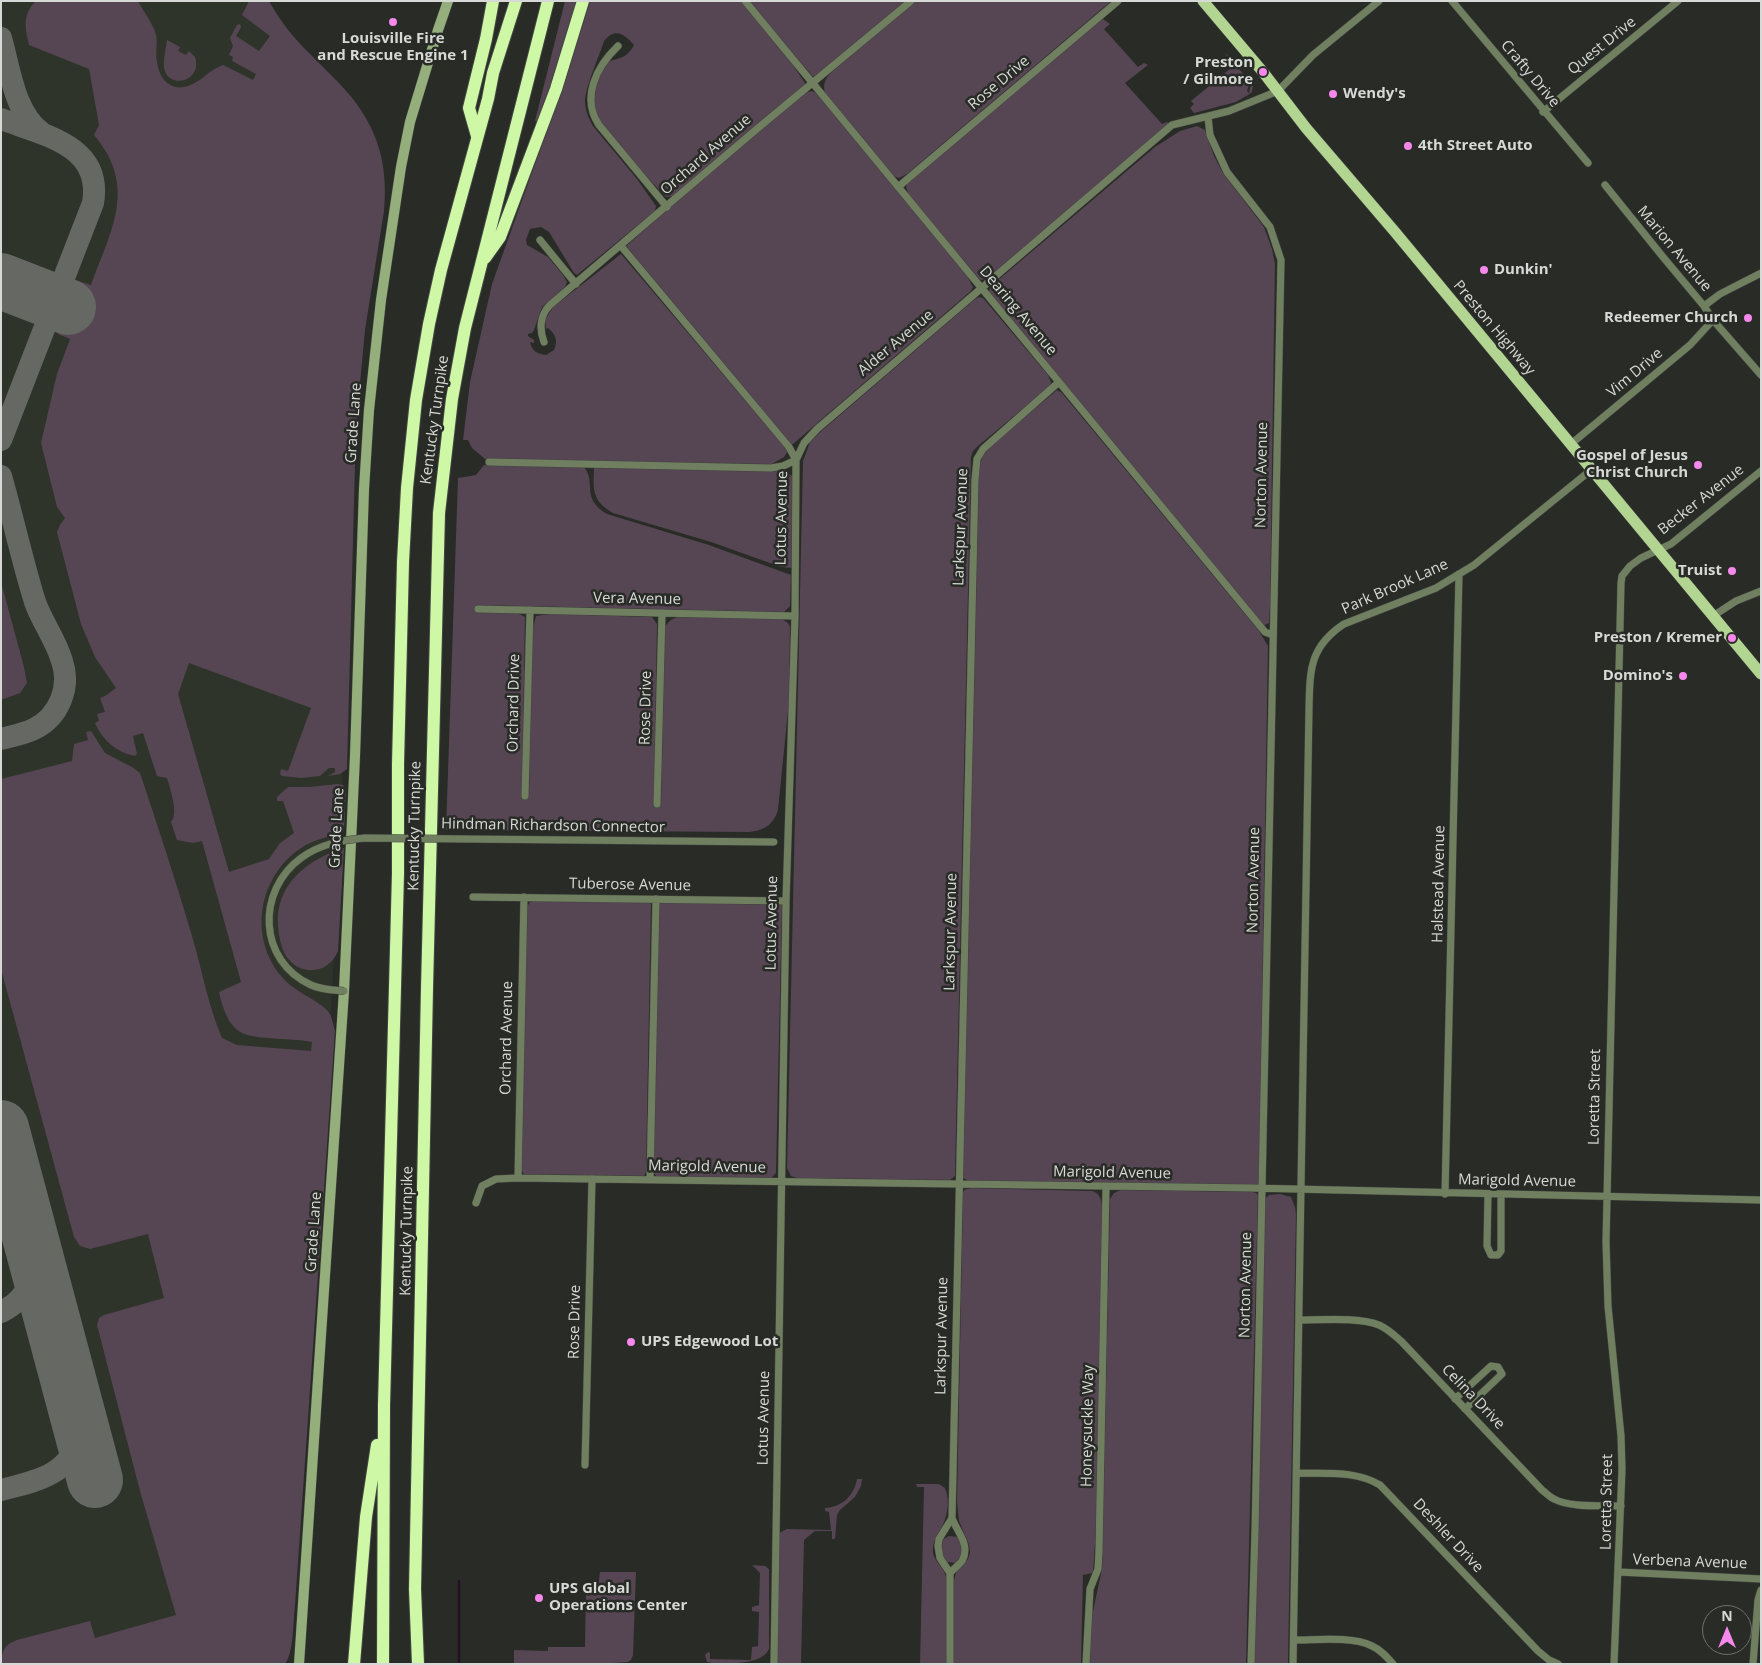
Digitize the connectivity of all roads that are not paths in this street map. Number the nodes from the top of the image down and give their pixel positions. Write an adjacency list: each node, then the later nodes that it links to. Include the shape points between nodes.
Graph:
1 (448, 1): 56 (main road, Grade Lane, via 407,135 374,355 364,489)
2 (493, 1): 18 (highway, via 469,108)
3 (516, 1): 18 (highway)
4 (548, 1): 25 (highway, Kentucky Turnpike)
5 (583, 1): 25 (highway, via 556,89 500,237)
6 (745, 1): 14 (street, Dearing Avenue)
7 (911, 1): 14 (street, Orchard Avenue)
8 (1118, 1): 21 (street, Rose Drive)
9 (1203, 1): 15 (main road, Preston Highway)
10 (1379, 1): 15 (street, via 1313,55)
11 (1452, 1): 16 (street, Crafty Drive)
12 (1678, 1): 16 (street, Quest Drive)
13 (618, 46): 22 (street, via 610,53 594,81 591,111)
14 (813, 84): 21 (street, Dearing Avenue); 22 (street, Orchard Avenue)
15 (1278, 91): 17 (street, Alder Avenue); 34 (main road, Preston Highway)
16 (1543, 112): 19 (street, Crafty Drive)
17 (1208, 117): 28 (street, Alder Avenue, via 1172,125); 47 (street, Norton Avenue, via 1210,135 1227,172 1270,226 1281,260)
18 (477, 138): 73 (highway, via 429,324 416,400 407,488)
19 (1588, 163)
20 (1605, 185): 29 (street, Marion Avenue)
21 (898, 187): 28 (street, Dearing Avenue)
22 (666, 206): 24 (street, Orchard Avenue)
23 (540, 240): 27 (street)
24 (621, 246): 27 (street, Orchard Avenue); 35 (street, Lotus Avenue, via 789,447)
25 (482, 262): 87 (highway, Kentucky Turnpike, via 465,328 454,390 437,535 416,1579)
26 (1761, 273): 29 (street)
27 (576, 284): 31 (street, Orchard Avenue, via 545,310 541,326)
28 (982, 289): 33 (street, Dearing Avenue); 35 (street, Alder Avenue, via 817,429 804,443)
29 (1704, 306): 30 (street, Marion Avenue)
30 (1713, 320): 32 (street, Marion Avenue); 34 (street, Vim Drive, via 1690,345)
31 (544, 342)
32 (1761, 375)
33 (1059, 382): 47 (street, Dearing Avenue, via 1265,632); 61 (street, Larkspur Avenue, via 989,442 977,459)
34 (1571, 444): 37 (main road, Preston Highway)
35 (796, 460): 36 (street, via 771,468); 45 (street, Lotus Avenue)
36 (489, 462)
37 (1591, 470): 39 (main road, Preston Highway); 40 (street, Park Brook Lane, via 1474,566)
38 (1761, 471): 39 (street, Becker Avenue, via 1671,544)
39 (1658, 550): 46 (main road, Preston Highway); 68 (street, Loretta Street, via 1627,569 1622,576 1620,592)
40 (1459, 574): 64 (street, Park Brook Lane, via 1436,588 1344,624 1327,637 1310,672); 65 (street, Halstead Avenue)
41 (1761, 591): 46 (street, via 1736,601)
42 (478, 609): 43 (street, Vera Avenue)
43 (530, 610): 44 (street, Vera Avenue); 49 (street, Orchard Drive)
44 (662, 613): 45 (street, Vera Avenue); 50 (street, Rose Drive)
45 (795, 616): 51 (street, Lotus Avenue)
46 (1713, 616): 48 (main road, Preston Highway)
47 (1273, 635): 63 (street, Norton Avenue)
48 (1761, 674)
49 (525, 796)
50 (657, 804)
51 (788, 842): 55 (street, Lotus Avenue); 56 (street, Hindman Richardson Connector, bridge, via 365,838 321,846 294,864 278,885 270,908 270,936 277,956 291,971 324,990)
52 (473, 897): 53 (street, Tuberose Avenue)
53 (524, 898): 54 (street, Tuberose Avenue); 57 (street, Orchard Avenue)
54 (656, 899): 55 (street, Tuberose Avenue); 59 (street)
55 (786, 901): 60 (street, Lotus Avenue)
56 (344, 991): 84 (main road, Grade Lane)
57 (518, 1178): 58 (street, Marigold Avenue); 70 (street, Marigold Avenue, via 496,1178 482,1186)
58 (592, 1179): 59 (street, Marigold Avenue); 75 (street, Rose Drive)
59 (650, 1180): 60 (street, Marigold Avenue)
60 (782, 1182): 61 (street, Marigold Avenue); 88 (street, Lotus Avenue)
61 (960, 1184): 62 (street, Marigold Avenue); 78 (street, Larkspur Avenue)
62 (1106, 1187): 63 (street, Marigold Avenue); 90 (street, Honeysuckle Way, via 1099,1551 1098,1569 1090,1589)
63 (1262, 1189): 64 (street, Marigold Avenue); 91 (street, Norton Avenue)
64 (1301, 1191): 65 (street, Marigold Avenue); 71 (street)
65 (1445, 1194): 66 (street, Marigold Avenue)
66 (1488, 1194): 67 (street, Marigold Avenue); 67 (street, via 1487,1246 1491,1255 1498,1255 1501,1251)
67 (1501, 1194): 68 (street, Marigold Avenue)
68 (1607, 1197): 69 (street, Marigold Avenue); 77 (street, Loretta Street, via 1606,1275 1621,1436)
69 (1761, 1200)
70 (476, 1203)
71 (1299, 1320): 72 (street, Celina Drive, via 1360,1321 1379,1325 1391,1332); 76 (street)
72 (1455, 1399): 74 (street, Celina Drive); 74 (street, via 1485,1370 1491,1366 1498,1367 1502,1374)
73 (384, 1406): 85 (highway, via 366,1517); 86 (highway)
74 (1464, 1409): 77 (street, Celina Drive, via 1554,1499 1572,1504)
75 (585, 1465)
76 (1297, 1473): 83 (street); 94 (street, Deshler Drive, via 1353,1474 1380,1485 1538,1651)
77 (1621, 1506): 79 (street, Loretta Street)
78 (952, 1518): 80 (street, Larkspur Avenue, via 938,1546 940,1558); 80 (street, Larkspur Avenue, via 965,1548 961,1562)
79 (1618, 1572): 81 (street, Verbena Avenue); 95 (street, Loretta Street)
80 (950, 1573): 89 (street, Larkspur Avenue)
81 (1761, 1579)
82 (1761, 1590): 96 (street)
83 (1294, 1640): 92 (street); 93 (street, via 1362,1643 1379,1650)
84 (300, 1664)
85 (354, 1664)
86 (383, 1664)
87 (418, 1664)
88 (774, 1664)
89 (950, 1664)
90 (1086, 1664)
91 (1250, 1664)
92 (1293, 1664)
93 (1393, 1664)
94 (1558, 1664)
95 (1614, 1664)
96 (1753, 1664)

